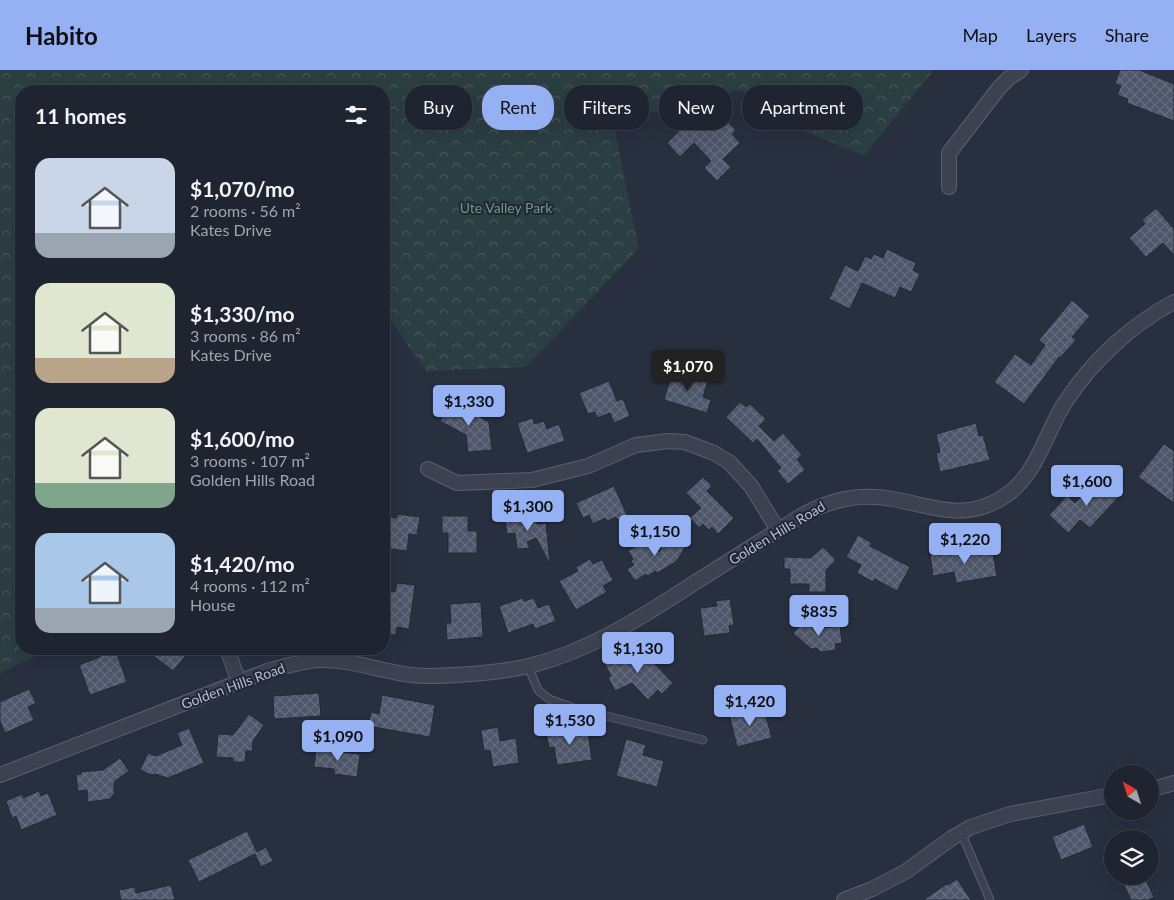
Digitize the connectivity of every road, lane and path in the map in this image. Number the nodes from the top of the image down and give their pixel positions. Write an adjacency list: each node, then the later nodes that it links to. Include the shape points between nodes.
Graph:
1 (1022, 70): 2 (street, via 999,88 949,154)
2 (949, 187)
3 (1174, 302): 5 (street, Golden Hills Road, via 1142,321 1089,370 1066,401 1033,468 1003,498 976,509 949,512 891,499 844,499 814,508)
4 (428, 469): 5 (street, via 458,483 532,480 588,466 636,445 685,442 714,453 740,472)
5 (778, 530): 7 (street, Golden Hills Road, via 607,637)
6 (230, 655): 8 (street)
7 (528, 666): 8 (street, Golden Hills Road, via 430,676 319,660 270,670); 9 (lane, via 538,690 549,699)
8 (239, 682): 10 (street, Golden Hills Road)
9 (703, 740)
10 (0, 775)
11 (1174, 784): 12 (street)
12 (1159, 788)
13 (1104, 796): 14 (street, via 1010,814)
14 (961, 832): 15 (street, via 905,872); 16 (lane)
15 (844, 900)
16 (990, 900)

